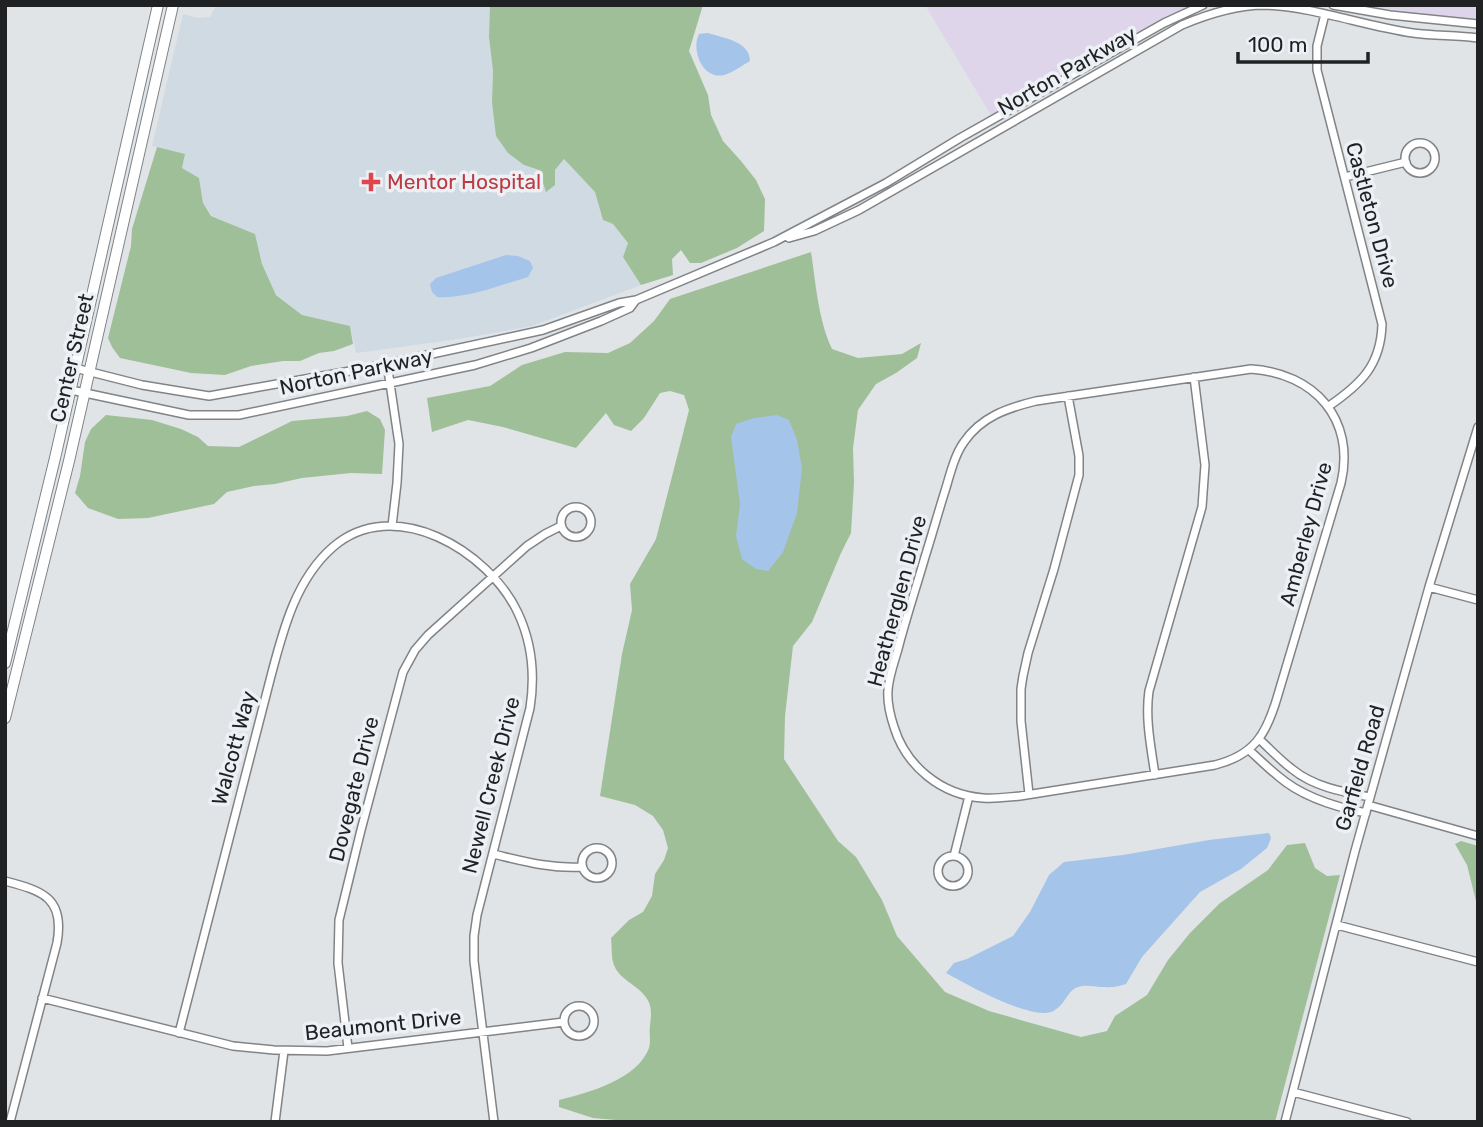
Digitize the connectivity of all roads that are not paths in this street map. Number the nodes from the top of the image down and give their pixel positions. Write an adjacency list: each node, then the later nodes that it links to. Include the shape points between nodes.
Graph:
1 (158, 5): 13 (main road, Center Street)
2 (173, 5): 14 (main road, Center Street)
3 (1203, 5): 10 (street, Norton Parkway)
4 (1333, 5): 6 (street)
5 (1325, 14): 7 (street, Norton Parkway, via 1412,33); 9 (street, Castleton Drive, via 1317,70); 10 (street, Norton Parkway, via 1265,5 1218,12 1182,25 859,210 814,231)
6 (1478, 24)
7 (1478, 38)
8 (1406, 162): 8 (street, via 1422,173 1432,167 1435,155 1426,144 1417,143 1406,153); 9 (street)
9 (1345, 177): 20 (street, Castleton Drive, via 1382,324 1367,373)
10 (774, 242): 11 (street, Norton Parkway)
11 (636, 300): 12 (street, Norton Parkway, via 543,330); 16 (street, Norton Parkway, via 630,308 531,348)
12 (387, 363): 14 (street, Norton Parkway, via 209,396); 16 (street)
13 (75, 368): 14 (street, Norton Parkway); 17 (main road, Center Street)
14 (88, 372): 18 (main road, Center Street)
15 (1194, 377): 19 (street, Amberley Drive); 20 (street, Amberley Drive, via 1251,369 1275,372 1295,379); 33 (street, via 1204,485 1197,528 1149,691 1147,721)
16 (390, 382): 18 (street, Norton Parkway, via 239,415 190,415); 25 (street, via 399,444)
17 (71, 390): 18 (street, Norton Parkway); 23 (main road, Center Street)
18 (84, 393): 24 (main road, Center Street)
19 (1068, 396): 22 (street, Amberley Drive, via 1009,407); 34 (street, via 1080,466 1021,689)
20 (1329, 406): 32 (street, Amberley Drive, via 1344,441 1344,471 1271,720)
21 (1478, 427): 28 (street, Garfield Road)
22 (977, 428): 35 (street, Heatherglen Drive, via 959,449 949,477 887,693 897,737 911,760 933,781)
23 (55, 457): 24 (main road); 30 (main road, Center Street)
24 (69, 461): 31 (main road, Center Street)
25 (392, 526): 27 (street, Newell Creek Drive, via 452,544); 47 (street, Walcott Way, via 365,528 334,545 316,566 286,621)
26 (561, 526): 26 (street, via 576,537 585,534 591,521 583,509 573,507 564,512); 27 (street, Dovegate Drive, via 527,546)
27 (493, 576): 38 (street, Newell Creek Drive, via 523,624 533,682); 48 (street, Dovegate Drive, via 423,641 400,678 340,920 338,963)
28 (1429, 587): 29 (street); 36 (street, Garfield Road)
29 (1478, 600)
30 (5, 663)
31 (5, 718)
32 (1254, 744): 33 (street, Heatherglen Drive, via 1240,756 1215,765); 36 (street, via 1309,780); 36 (street, via 1279,777 1303,793 1343,807)
33 (1155, 775): 34 (street, Heatherglen Drive)
34 (1029, 794): 35 (street, Heatherglen Drive, via 998,799)
35 (969, 796): 39 (street)
36 (1368, 805): 37 (street); 42 (street, Garfield Road)
37 (1478, 836)
38 (493, 854): 40 (street, via 544,866); 46 (street, Newell Creek Drive, via 474,936)
39 (954, 856): 39 (street, via 944,859 938,869 941,880 954,886 968,874 963,860)
40 (582, 867): 40 (street, via 597,878 609,871 612,862 604,850 594,848 583,857)
41 (5, 881): 44 (street, via 38,891 56,909 59,932)
42 (1336, 925): 43 (street); 50 (street, Garfield Road)
43 (1478, 962)
44 (42, 998): 47 (street, Beaumont Drive); 51 (street)
45 (564, 1022): 45 (street, Beaumont Drive, via 572,1034 582,1036 593,1027 594,1017 584,1006 574,1006); 46 (street, Beaumont Drive)
46 (483, 1032): 48 (street, Beaumont Drive); 53 (street, Newell Creek Drive)
47 (179, 1033): 49 (street, Beaumont Drive)
48 (348, 1048): 49 (street, Beaumont Drive)
49 (284, 1051): 52 (street)
50 (1293, 1092): 54 (street, Garfield Road); 55 (street)
51 (10, 1122)
52 (275, 1122)
53 (494, 1122)
54 (1285, 1122)
55 (1407, 1122)

